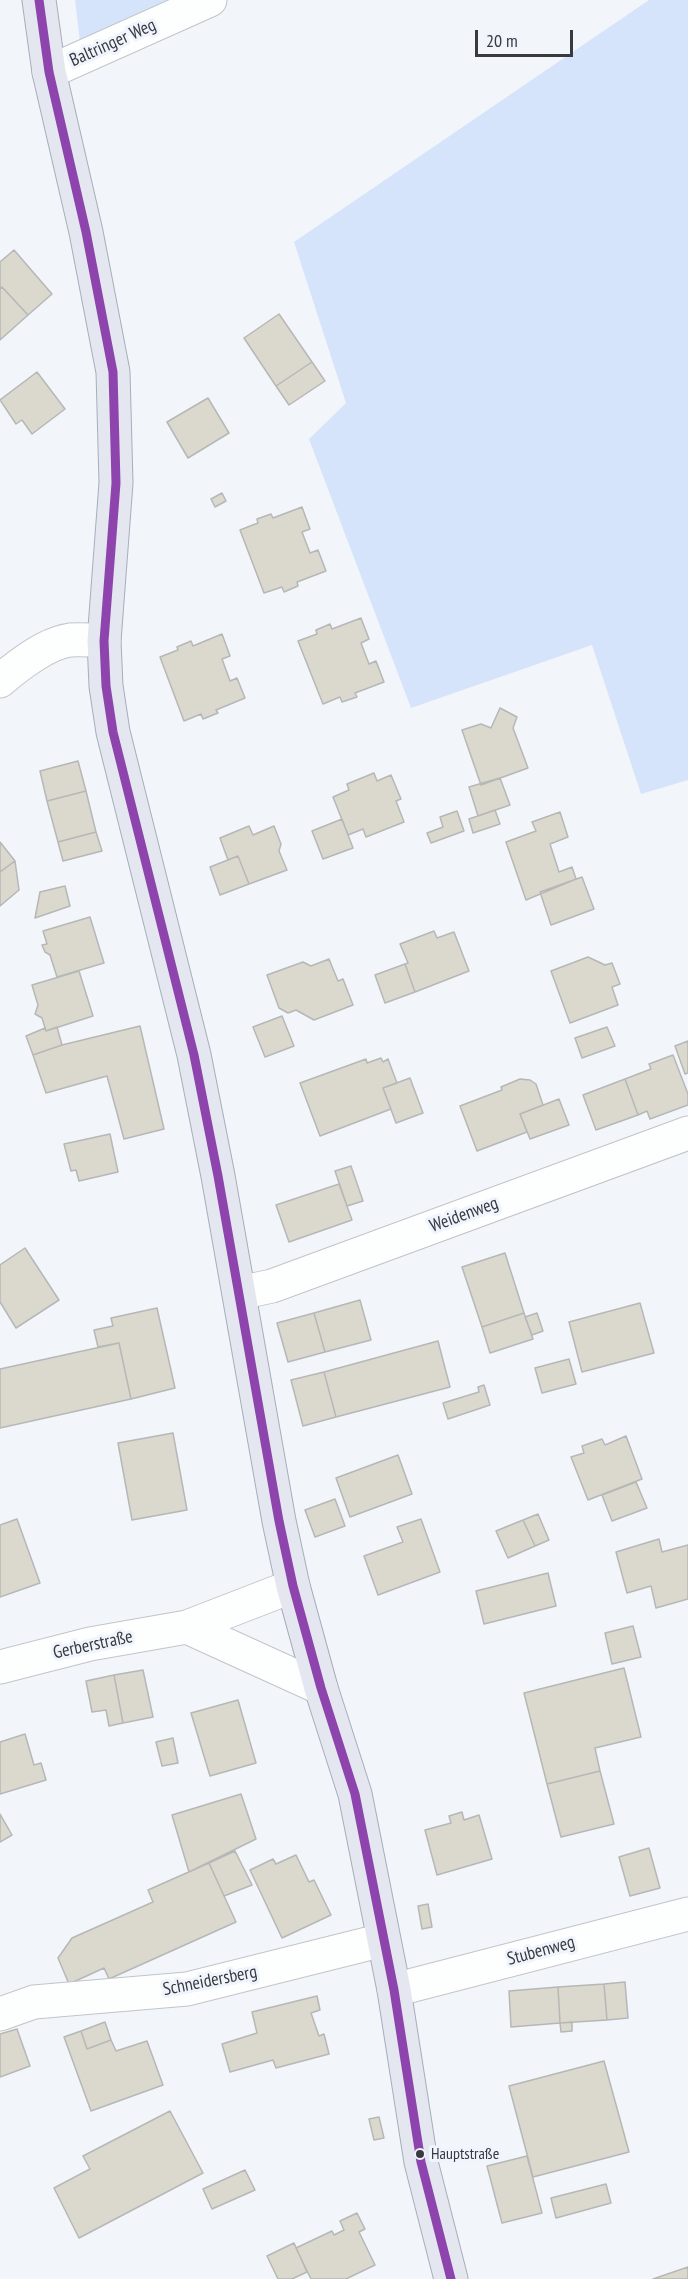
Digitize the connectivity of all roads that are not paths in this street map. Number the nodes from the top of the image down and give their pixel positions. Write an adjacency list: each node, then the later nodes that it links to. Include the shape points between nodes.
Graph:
1 (39, 0): 3 (main road)
2 (210, 0): 3 (street, Baltringer Weg)
3 (49, 72): 4 (main road, via 89,244 113,372 116,483)
4 (104, 641): 5 (street, via 69,640 39,652); 7 (main road, via 113,732 194,1055)
5 (0, 681)
6 (688, 1133): 7 (street, Weidenweg, via 272,1286)
7 (239, 1293): 8 (main road)
8 (293, 1586): 9 (street, Gerberstraße); 11 (main road)
9 (187, 1627): 10 (street, Gerberstraße, via 90,1644); 11 (street)
10 (0, 1667)
11 (321, 1688): 13 (main road, via 355,1794)
12 (688, 1914): 14 (street, Stubenweg)
13 (383, 1940): 14 (main road); 15 (street, Schneidersberg, via 187,1989 34,2002)
14 (394, 1990): 16 (main road, via 421,2162)
15 (0, 2014)
16 (451, 2279)

